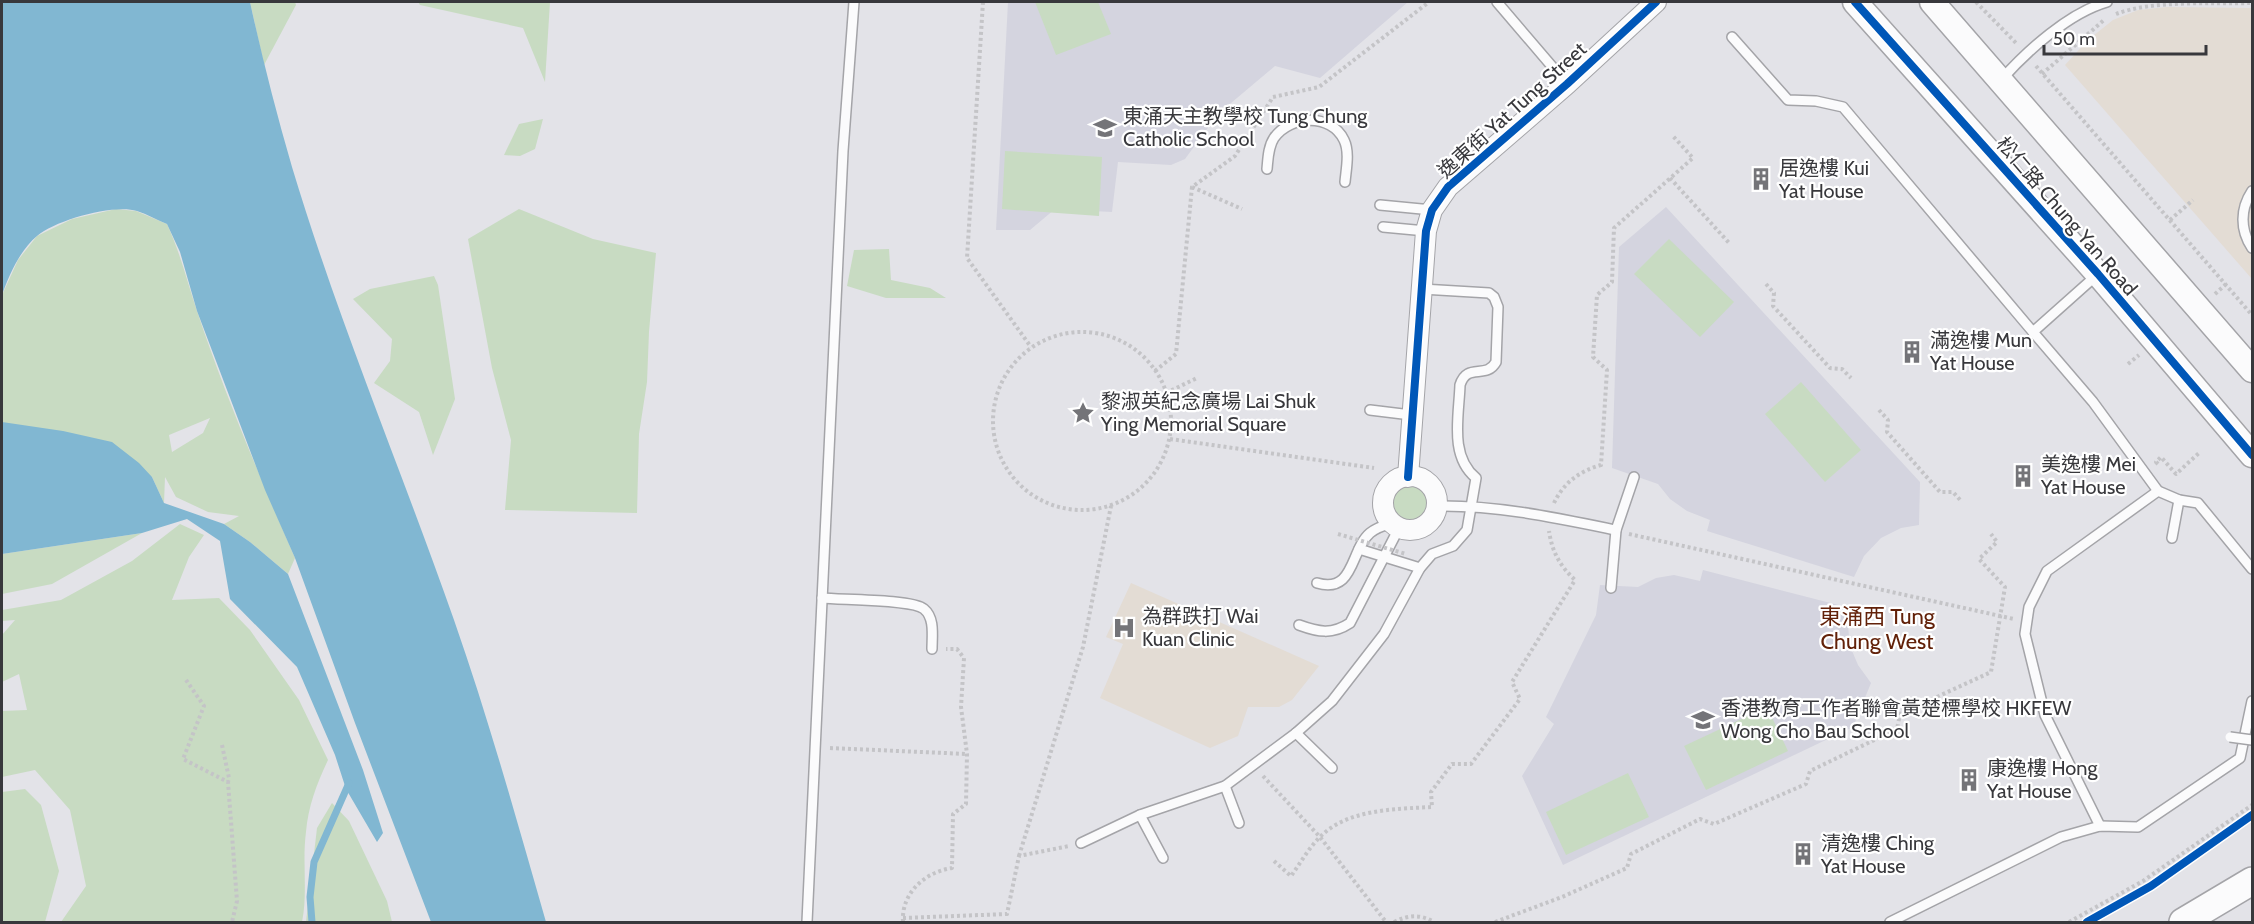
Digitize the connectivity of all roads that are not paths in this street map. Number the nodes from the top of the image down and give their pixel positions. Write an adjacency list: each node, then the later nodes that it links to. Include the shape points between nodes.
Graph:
1 (855, 2): 40 (lane, via 843,151)
2 (1497, 2): 9 (lane)
3 (1656, 2): 9 (street, 逸東街 Yat Tung Street)
4 (1855, 2): 18 (street, 松仁路 Chung Yan Road)
5 (1932, 2): 8 (street, 松仁路 Chung Yan Road)
6 (2107, 2): 8 (lane, via 2093,6 2025,52)
7 (1732, 37): 20 (lane, via 1788,100 1843,107)
8 (2000, 81): 21 (street, 松仁路 Chung Yan Road)
9 (1567, 84): 14 (street, 逸東街 Yat Tung Street, via 1448,187)
10 (1267, 169): 11 (lane, via 1268,153 1282,129 1310,120 1335,129 1345,141)
11 (1345, 182)
12 (2253, 191): 17 (lane, via 2244,207 2243,225)
13 (1380, 206): 14 (lane)
14 (1432, 210): 16 (street, 逸東街 Yat Tung Street)
15 (1383, 227): 16 (lane)
16 (1426, 231): 19 (street, 逸東街 Yat Tung Street)
17 (2253, 248)
18 (2098, 274): 20 (lane); 24 (street, 松仁路 Chung Yan Road)
19 (1422, 289): 23 (street, 逸東街 Yat Tung Street); 30 (lane, via 1489,293 1497,302 1496,362 1492,368 1463,376 1460,385 1460,454 1464,466 1476,478)
20 (2032, 332): 27 (lane, via 2093,402)
21 (2253, 370)
22 (1370, 410): 23 (lane)
23 (1411, 415): 25 (street, 逸東街 Yat Tung Street)
24 (2253, 454)
25 (1408, 477): 29 (street, via 1429,485); 31 (street, via 1399,479 1387,491 1384,508)
26 (1634, 477): 32 (lane)
27 (2158, 491): 28 (lane); 51 (lane, via 2047,571 2029,607 2025,634 2045,715)
28 (2178, 500): 33 (lane); 37 (lane, via 2198,503)
29 (1437, 506): 30 (lane); 31 (street, via 1424,526 1407,530)
30 (1471, 507): 32 (lane); 36 (lane, via 1467,530 1452,546 1432,554)
31 (1396, 525): 34 (lane, via 1370,533); 35 (lane)
32 (1616, 530): 39 (lane)
33 (2172, 538)
34 (1359, 549): 35 (lane); 38 (lane, via 1341,582)
35 (1383, 560): 36 (lane); 41 (lane, via 1350,623 1329,632)
36 (1420, 568): 44 (lane, via 1384,634 1332,701)
37 (2253, 569)
38 (1317, 583)
39 (1611, 588)
40 (822, 598): 42 (lane, via 909,603 924,609 932,622); 55 (lane)
41 (1299, 625)
42 (933, 649)
43 (2253, 701): 51 (lane, via 2240,758 2138,827)
44 (1296, 733): 47 (lane); 48 (lane)
45 (2230, 737): 46 (lane, bridge)
46 (2253, 740)
47 (1332, 768)
48 (1225, 786): 49 (lane); 50 (lane)
49 (1140, 815): 52 (lane); 53 (lane)
50 (1239, 823)
51 (2100, 826): 56 (lane, via 2061,837)
52 (1081, 843)
53 (1163, 858)
54 (2253, 881): 57 (main road)
55 (807, 922)
56 (1890, 922)
57 (2183, 922)

